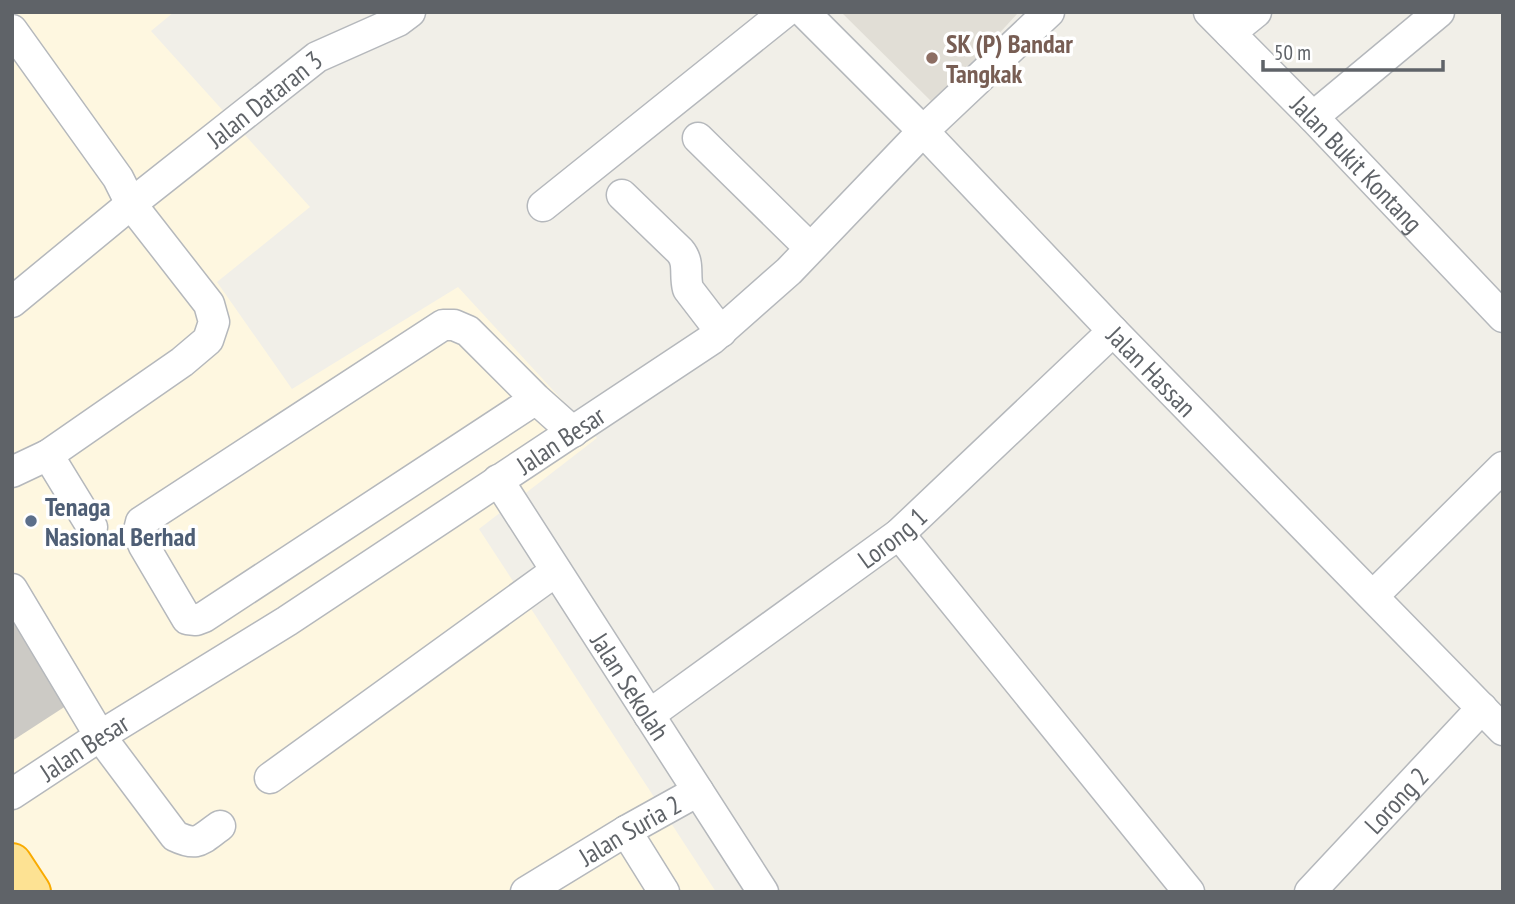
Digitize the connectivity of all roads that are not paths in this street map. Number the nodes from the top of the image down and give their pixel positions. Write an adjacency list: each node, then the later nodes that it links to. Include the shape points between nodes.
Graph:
1 (410, 12): 13 (street, Jalan Dataran 3, via 317,57)
2 (785, 12): 14 (street)
3 (804, 12): 10 (street, Jalan Hassan)
4 (1049, 12): 10 (street, Jalan Besar)
5 (1256, 12): 7 (street)
6 (1439, 12): 9 (street)
7 (1220, 23): 9 (street, Jalan Bukit Kontang)
8 (12, 30): 13 (street, via 118,178)
9 (1313, 117): 17 (street, Jalan Bukit Kontang)
10 (923, 131): 15 (street, Jalan Besar); 18 (street, Jalan Hassan)
11 (698, 138): 15 (street)
12 (622, 195): 19 (street, via 686,258 688,289)
13 (131, 204): 16 (street, Jalan Dataran 3); 22 (street, via 209,304 214,323 208,340 183,362)
14 (543, 206)
15 (810, 248): 19 (street, Jalan Besar)
16 (12, 302)
17 (1502, 314)
18 (1113, 331): 27 (street, Lorong 1); 30 (street, Jalan Hassan)
19 (721, 332): 21 (street, Jalan Besar)
20 (536, 399): 20 (street, via 204,617 187,619 139,535 141,522 443,325 468,331); 21 (street)
21 (573, 432): 25 (street, Jalan Besar)
22 (48, 455): 24 (street); 26 (street)
23 (1503, 467): 30 (street)
24 (12, 472)
25 (498, 480): 28 (street, Jalan Sekolah); 34 (street, Jalan Besar, via 287,621)
26 (92, 527)
27 (899, 534): 32 (street, Lorong 1); 45 (street)
28 (556, 571): 32 (street, Jalan Sekolah); 35 (street)
29 (12, 589): 34 (street)
30 (1373, 596): 31 (street, Jalan Hassan)
31 (1482, 708): 33 (street, Jalan Hassan); 46 (street, Lorong 2)
32 (649, 715): 36 (street, Jalan Sekolah)
33 (1503, 730)
34 (100, 736): 37 (street, Jalan Besar); 38 (street, via 175,835 199,842)
35 (270, 778)
36 (698, 791): 39 (street, Jalan Suria 2); 44 (street, Jalan Sekolah)
37 (12, 794)
38 (220, 826)
39 (626, 831): 42 (street, Jalan Suria 2); 43 (street)
40 (12, 863): 41 (highway)
41 (30, 892)
42 (526, 892)
43 (664, 892)
44 (764, 892)
45 (1189, 892)
46 (1310, 892)

